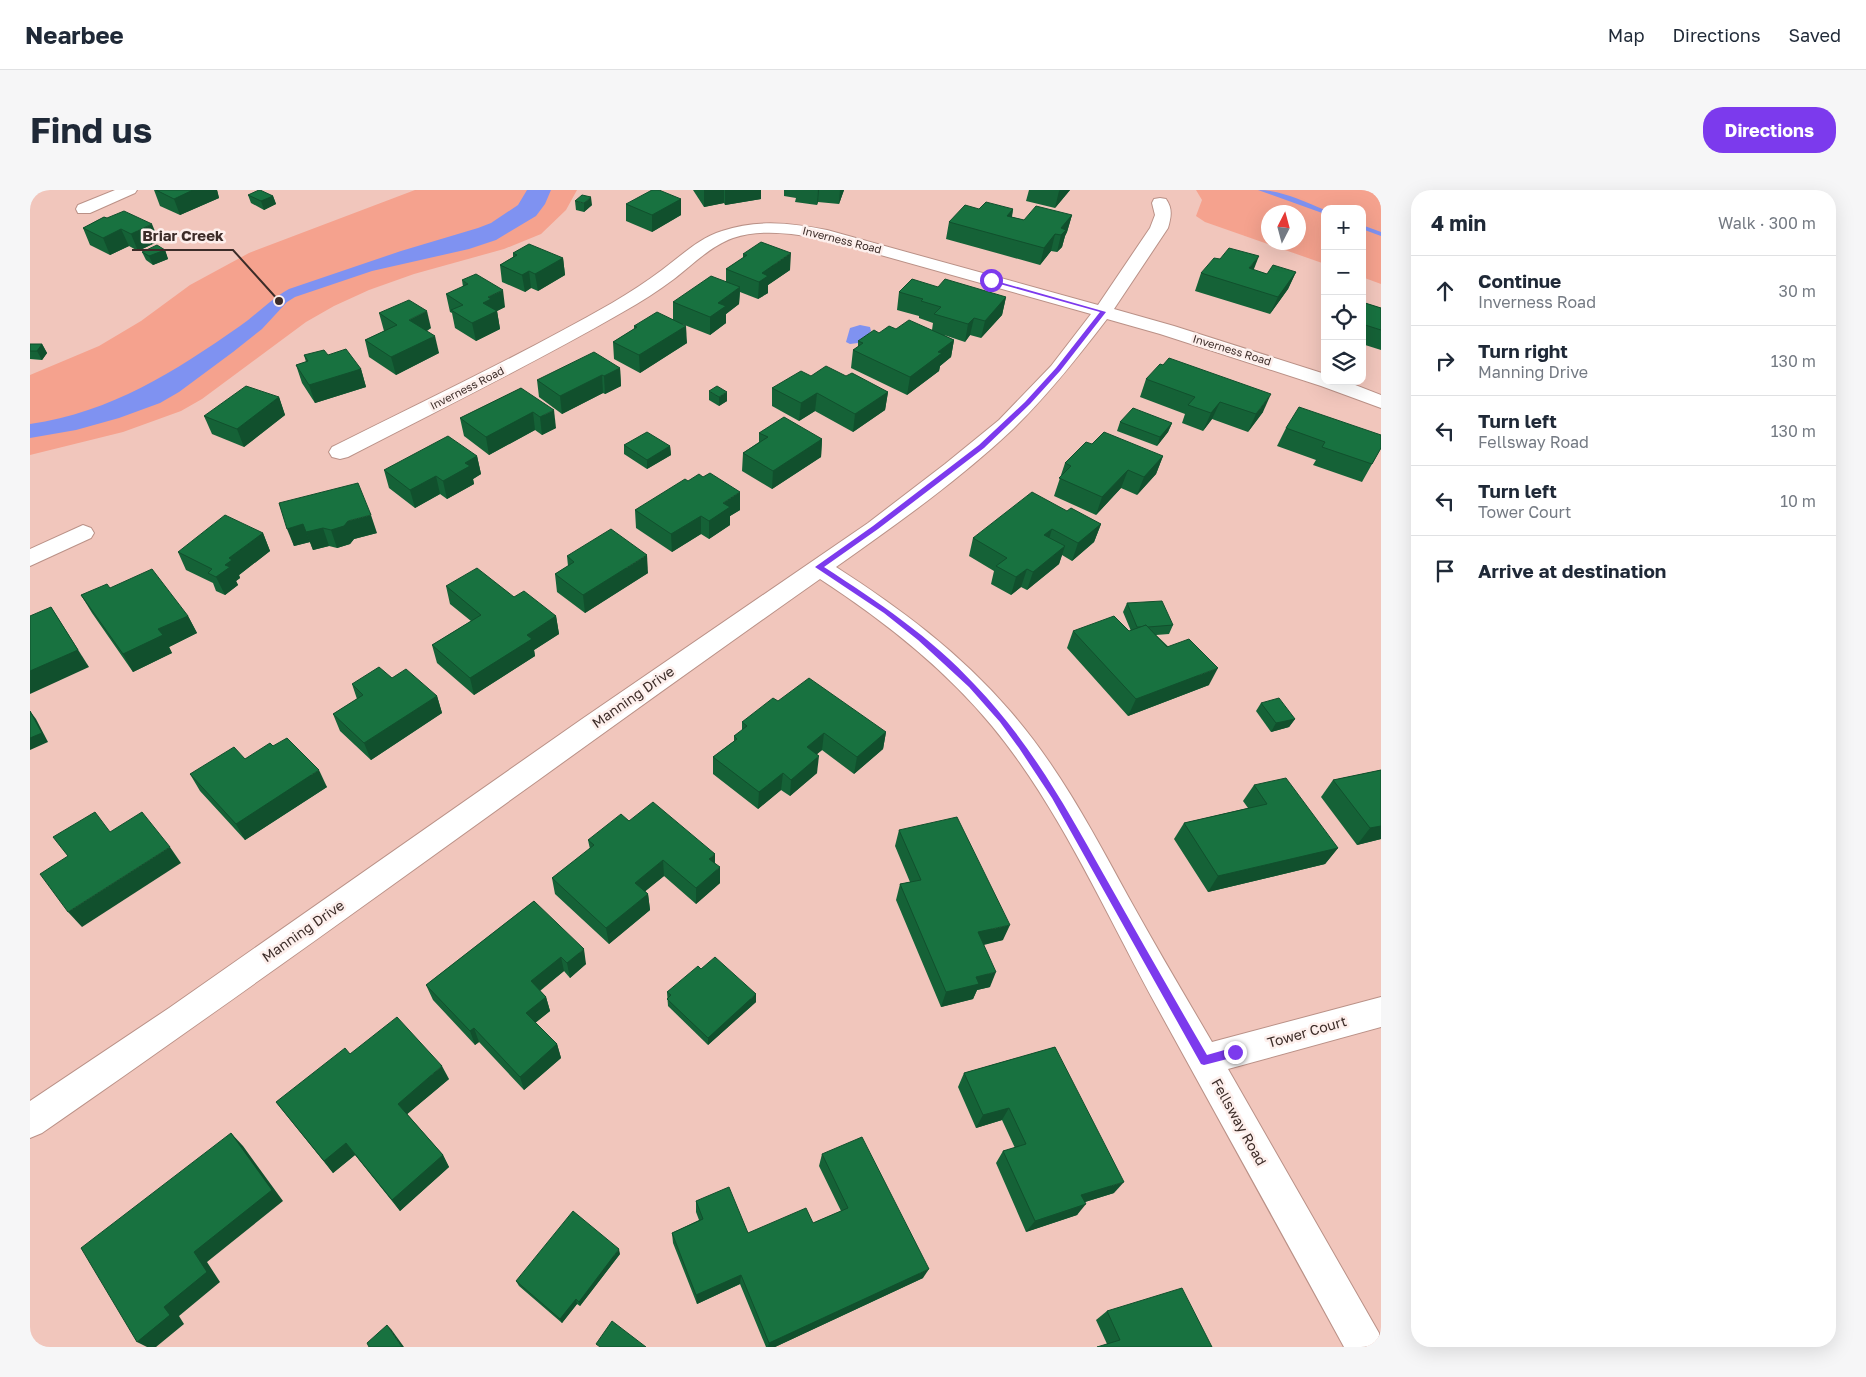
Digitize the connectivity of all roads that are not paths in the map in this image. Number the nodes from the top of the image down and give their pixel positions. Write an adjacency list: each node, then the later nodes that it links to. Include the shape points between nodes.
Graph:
1 (129, 190): 3 (street)
2 (1160, 203): 4 (street, Manning Drive, via 1163,216 1159,228)
3 (84, 209)
4 (1103, 312): 5 (street, Inverness Road); 8 (street, Inverness Road, via 824,234 787,228 742,231 712,242 640,294 601,317); 11 (street, Manning Drive, via 1058,370 987,442)
5 (1321, 380)
6 (1336, 385): 7 (street, Inverness Road)
7 (1381, 402)
8 (340, 452)
9 (83, 533): 10 (street)
10 (30, 558)
11 (819, 567): 13 (street, Fellsway Road, via 920,638 971,685 1008,726 1055,796); 14 (street, Manning Drive, via 180,1019)
12 (1381, 1012): 13 (street, Tower Court)
13 (1204, 1060): 15 (street, Fellsway Road)
14 (30, 1120)
15 (1365, 1347)

